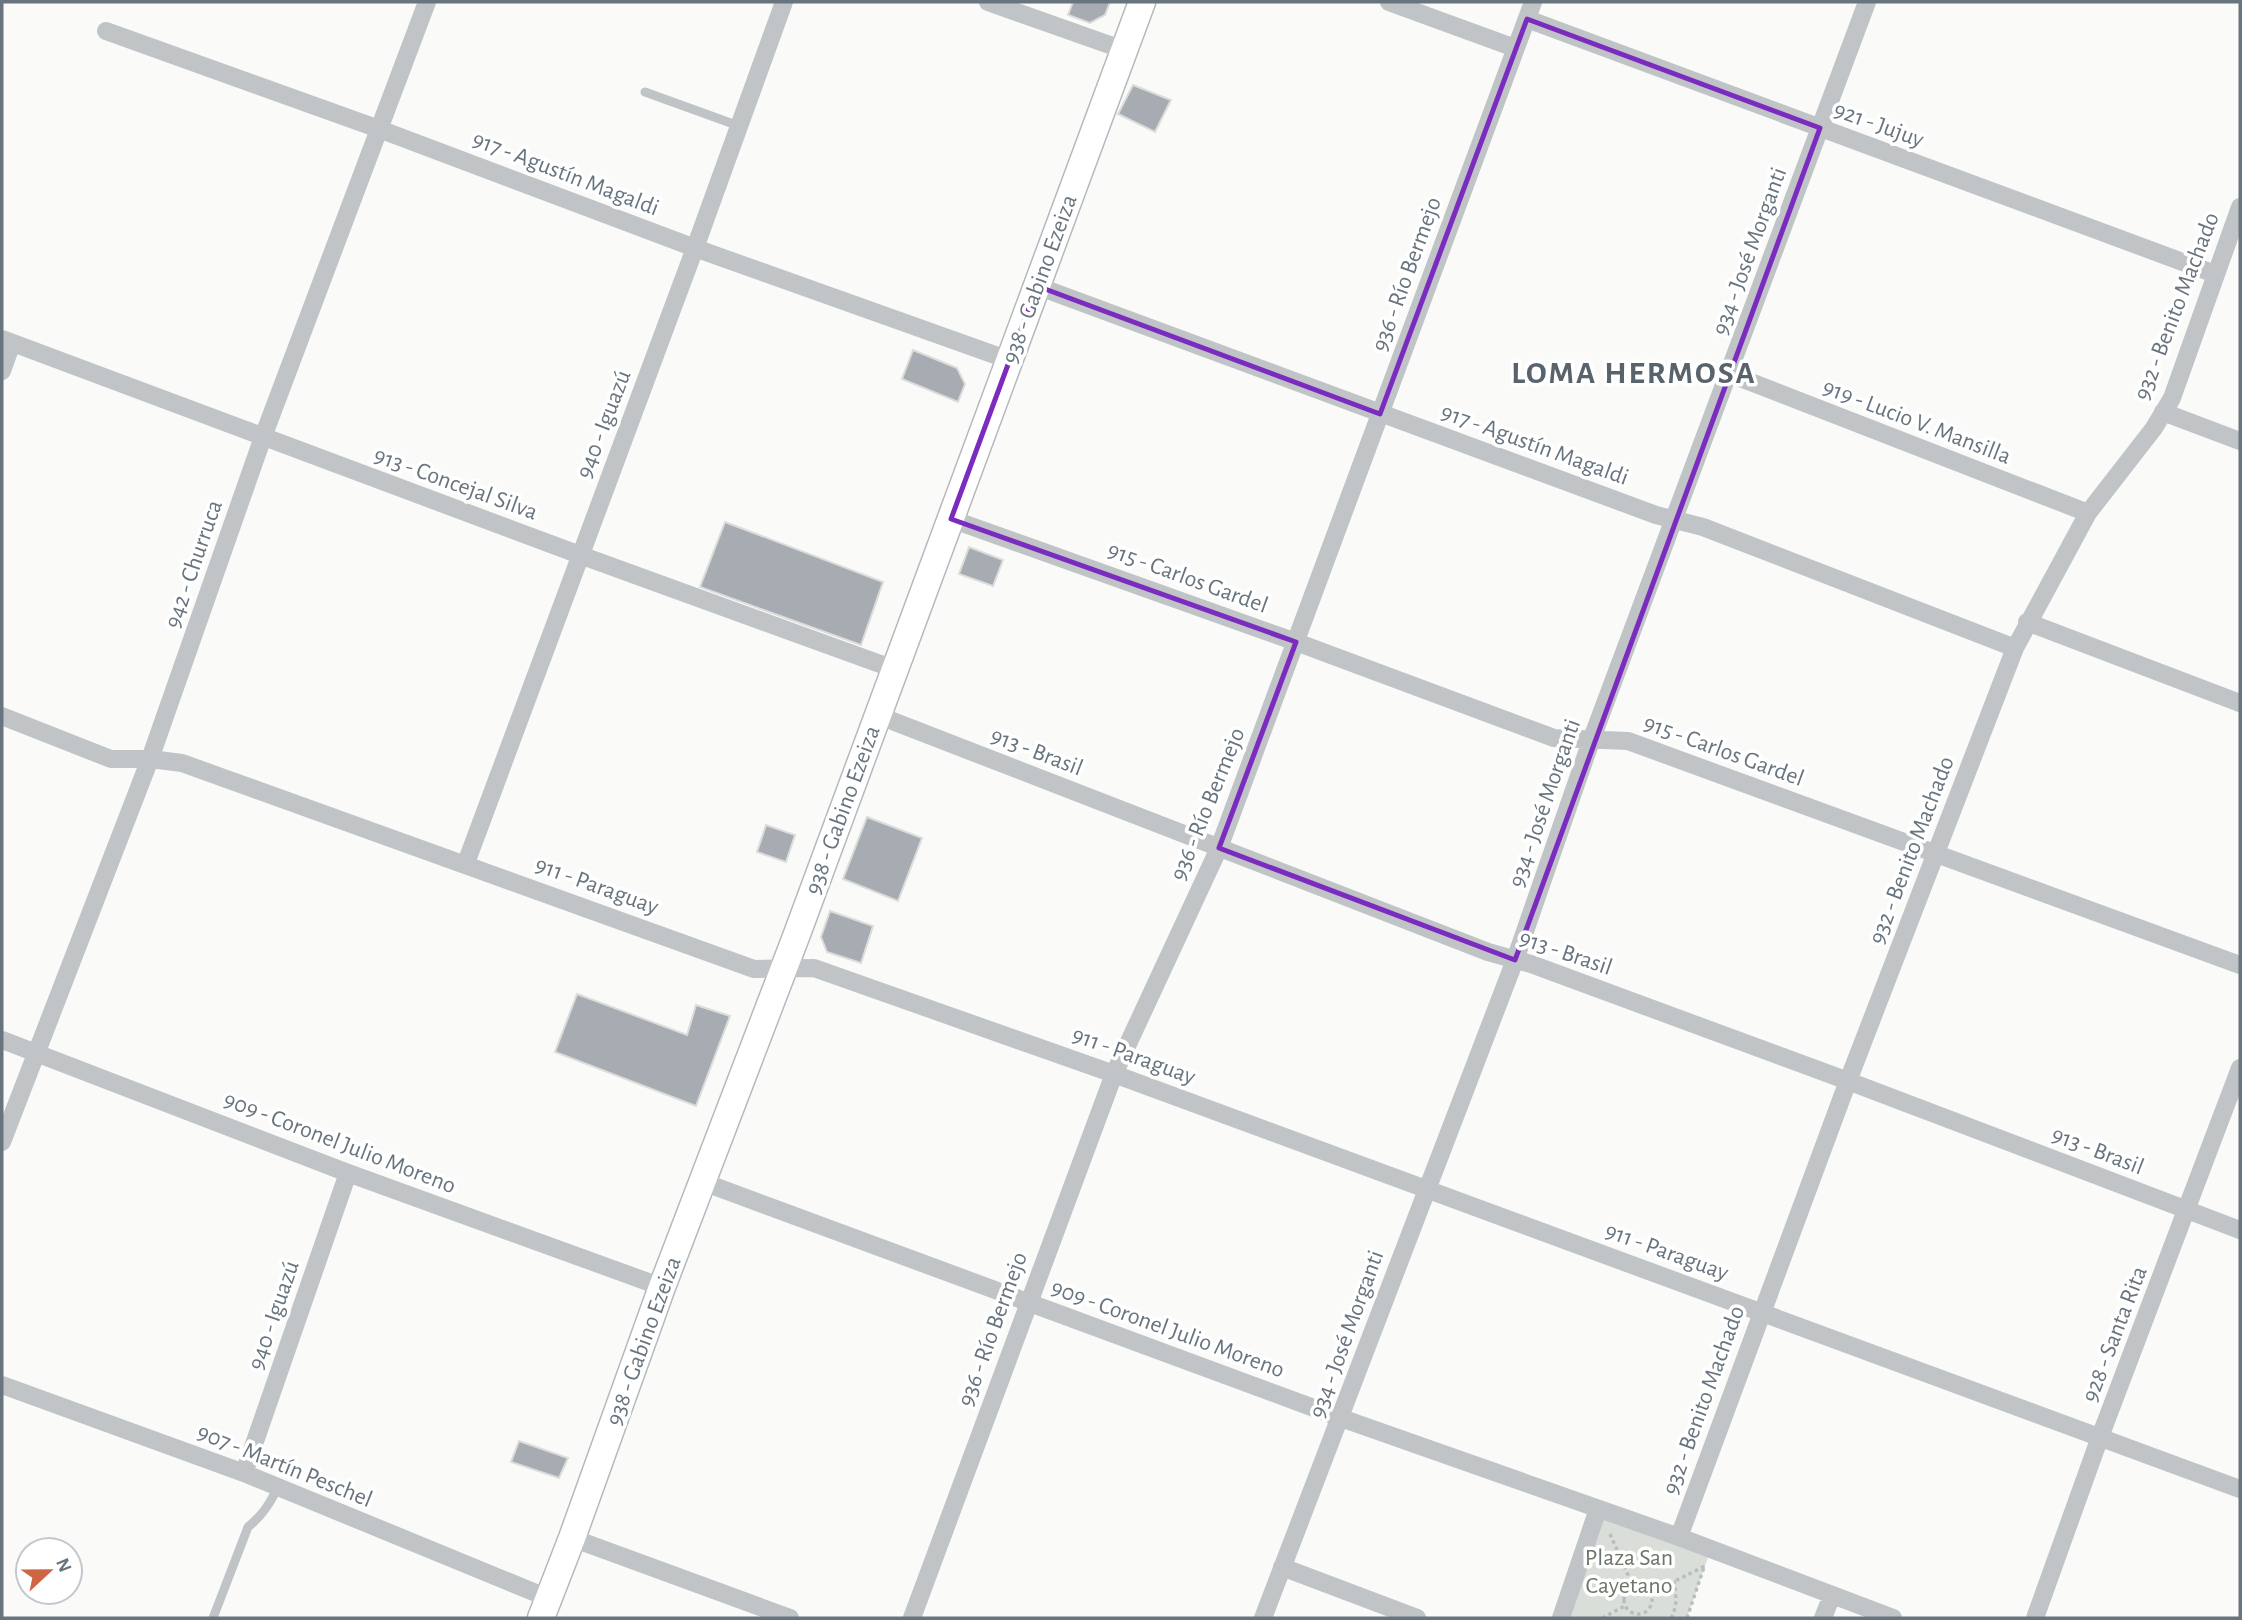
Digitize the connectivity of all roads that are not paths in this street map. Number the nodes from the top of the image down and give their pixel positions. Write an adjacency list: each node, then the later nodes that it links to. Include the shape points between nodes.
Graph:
1 (427, 2): 14 (street, 942 - Churruca)
2 (784, 2): 13 (street, 940 - Iguazú)
3 (988, 2): 11 (street)
4 (1142, 2): 11 (street, 938 - Gabino Ezeiza)
5 (1389, 2): 10 (street)
6 (1533, 2): 8 (street, 936 - Río Bermejo)
7 (1867, 2): 15 (street, 934 - José Morganti)
8 (1527, 19): 10 (street, 936 - Río Bermejo); 15 (street, 921 - Jujuy)
9 (106, 30): 14 (street, 917 - Agustín Magaldi)
10 (1515, 48): 25 (street, 936 - Río Bermejo)
11 (1124, 50): 19 (street, 938 - Gabino Ezeiza)
12 (645, 92): 13 (lane)
13 (739, 126): 17 (street, 940 - Iguazú)
14 (379, 128): 17 (street, 917 - Agustín Magaldi); 26 (street, 942 - Churruca)
15 (1820, 128): 18 (street, 921 - Jujuy); 23 (street, 934 - José Morganti)
16 (2240, 207): 18 (street, 932 - Benito Machado)
17 (695, 248): 21 (street, 917 - Agustín Magaldi); 31 (street, 940 - Iguazú)
18 (2215, 274): 24 (street, 932 - Benito Machado)
19 (1037, 286): 21 (street, 938 - Gabino Ezeiza); 25 (street, 917 - Agustín Magaldi)
20 (7, 341): 22 (street); 26 (street, 913 - Concejal Silva)
21 (1009, 360): 29 (street, 938 - Gabino Ezeiza)
22 (2, 371)
23 (1730, 374): 28 (street, 919 - Lucio V. Mansilla); 30 (street, 934 - José Morganti)
24 (2163, 412): 27 (street); 28 (street, 932 - Benito Machado)
25 (1380, 414): 30 (street, 917 - Agustín Magaldi); 33 (street, 936 - Río Bermejo)
26 (263, 437): 31 (street, 913 - Concejal Silva); 40 (street, 942 - Churruca)
27 (2240, 441)
28 (2088, 513): 32 (street, 932 - Benito Machado)
29 (951, 519): 33 (street, 915 - Carlos Gardel); 35 (street, 938 - Gabino Ezeiza)
30 (1673, 520): 34 (street, 917 - Agustín Magaldi, via 1703,527); 39 (street, 934 - José Morganti)
31 (580, 555): 35 (street, 913 - Concejal Silva); 43 (street, 940 - Iguazú)
32 (2027, 622): 34 (street, 932 - Benito Machado); 36 (street)
33 (1296, 642): 39 (street, 915 - Carlos Gardel, via 1554,738); 41 (street, 936 - Río Bermejo)
34 (2015, 648): 42 (street, 932 - Benito Machado)
35 (894, 669): 37 (street, 938 - Gabino Ezeiza)
36 (2240, 703)
37 (877, 715): 41 (street, 913 - Brasil); 46 (street, 938 - Gabino Ezeiza)
38 (2, 716): 40 (street, 911 - Paraguay, via 111,759)
39 (1591, 741): 42 (street, 915 - Carlos Gardel, via 1628,741); 44 (street, 934 - José Morganti)
40 (150, 759): 43 (street, 911 - Paraguay, via 182,762); 48 (street, 942 - Churruca)
41 (1219, 848): 44 (street, 913 - Brasil); 50 (street, 936 - Río Bermejo)
42 (1935, 852): 45 (street, 915 - Carlos Gardel); 51 (street, 932 - Benito Machado)
43 (466, 863): 46 (street, 911 - Paraguay, via 754,969)
44 (1515, 960): 51 (street, 913 - Brasil); 55 (street, 934 - José Morganti)
45 (2240, 965)
46 (783, 969): 50 (street, 911 - Paraguay, via 814,968); 54 (street, 938 - Gabino Ezeiza)
47 (2, 1040): 48 (street, 909 - Coronel Julio Moreno)
48 (36, 1052): 52 (street, 942 - Churruca); 53 (street, 909 - Coronel Julio Moreno)
49 (2240, 1068): 56 (street, 928 - Santa Rita)
50 (1114, 1074): 55 (street, 911 - Paraguay); 59 (street, 936 - Río Bermejo)
51 (1849, 1081): 56 (street, 913 - Brasil); 60 (street, 932 - Benito Machado)
52 (2, 1142)
53 (348, 1173): 58 (street, 909 - Coronel Julio Moreno); 64 (street, 940 - Iguazú)
54 (703, 1182): 58 (street, 938 - Gabino Ezeiza); 59 (street, 909 - Coronel Julio Moreno)
55 (1426, 1188): 60 (street, 911 - Paraguay); 62 (street, 934 - José Morganti)
56 (2188, 1210): 57 (street, 913 - Brasil); 63 (street, 928 - Santa Rita)
57 (2240, 1230)
58 (662, 1287): 69 (street, 938 - Gabino Ezeiza)
59 (1028, 1302): 62 (street, 909 - Coronel Julio Moreno); 75 (street, 936 - Río Bermejo)
60 (1761, 1312): 63 (street, 911 - Paraguay); 68 (street, 932 - Benito Machado)
61 (2, 1385): 64 (street, 907 - Martín Peschel)
62 (1341, 1418): 67 (street, 909 - Coronel Julio Moreno); 70 (street, 934 - José Morganti)
63 (2100, 1437): 66 (street, 911 - Paraguay); 81 (street, 928 - Santa Rita)
64 (244, 1473): 65 (street, 907 - Martín Peschel)
65 (278, 1487): 72 (street, 907 - Martín Peschel); 73 (lane, via 260,1518 248,1527)
66 (2240, 1489)
67 (1598, 1509): 68 (street, 909 - Coronel Julio Moreno); 78 (street)
68 (1679, 1537): 71 (street, 909 - Coronel Julio Moreno, via 1708,1558)
69 (572, 1538): 72 (street, 938 - Gabino Ezeiza); 74 (street)
70 (1282, 1567): 76 (street, 934 - José Morganti); 77 (street)
71 (1832, 1595): 79 (street); 80 (street, 909 - Coronel Julio Moreno)
72 (544, 1608)
73 (213, 1618)
74 (790, 1618)
75 (912, 1618)
76 (1263, 1618)
77 (1418, 1618)
78 (1561, 1618)
79 (1823, 1618)
80 (1893, 1618)
81 (2035, 1618)

